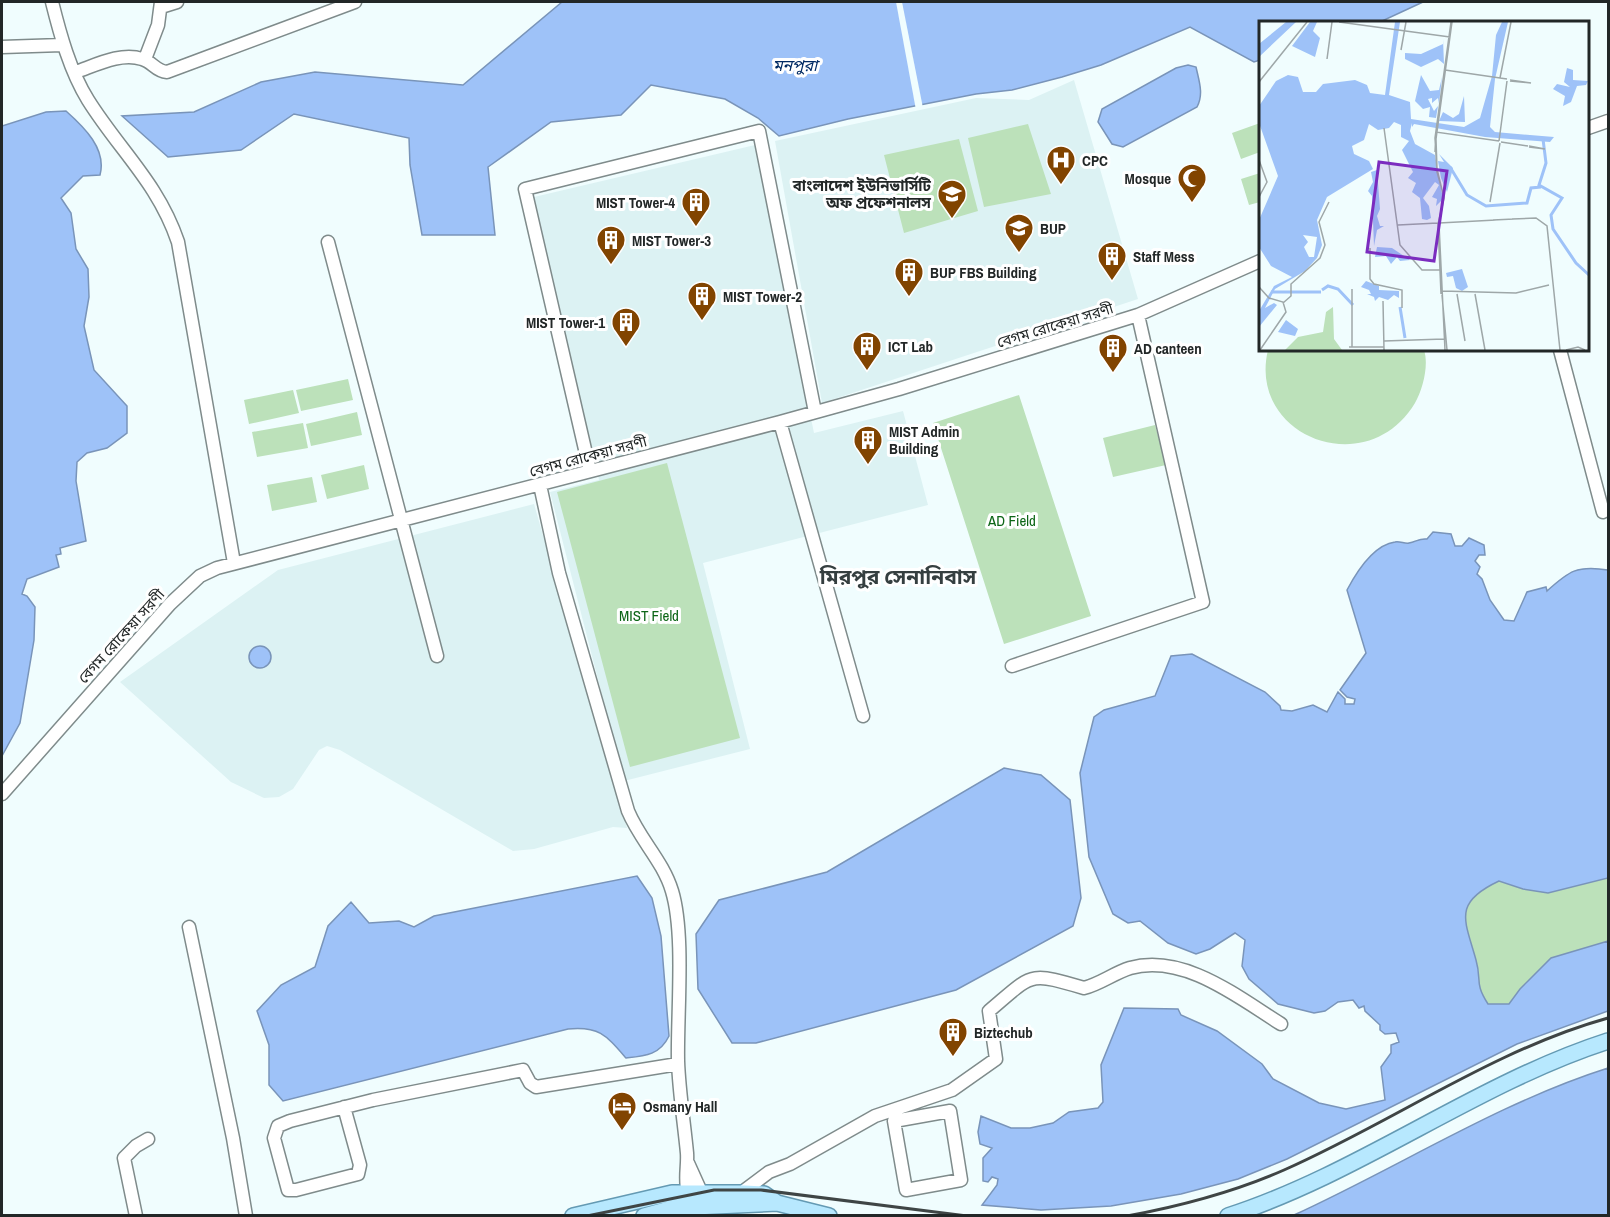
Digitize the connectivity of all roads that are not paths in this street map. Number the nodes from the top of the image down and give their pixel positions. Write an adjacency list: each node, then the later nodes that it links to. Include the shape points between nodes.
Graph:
1 (52, 2): 5 (street)
2 (177, 2): 4 (street)
3 (355, 2): 7 (street, via 167,72 158,71)
4 (161, 4): 7 (street)
5 (62, 45): 6 (street); 8 (street)
6 (2, 47)
7 (145, 59): 8 (street, via 115,58)
8 (75, 72): 21 (street, via 87,99 158,195 178,242)
9 (1608, 121): 10 (street)
10 (1589, 127)
11 (328, 242): 20 (street)
12 (1259, 261): 13 (street, বেগম রোকেয়া সরণী)
13 (1138, 315): 15 (street, বেগম রোকেয়া সরণী); 23 (street, via 1203,602)
14 (1560, 351): 19 (street)
15 (815, 412): 16 (street, বেগম রোকেয়া সরণী); 17 (street, via 759,131 525,189)
16 (780, 422): 17 (street, বেগম রোকেয়া সরণী); 24 (street)
17 (590, 471): 18 (street, বেগম রোকেয়া সরণী)
18 (540, 485): 20 (street, বেগম রোকেয়া সরণী); 29 (street, via 559,573 628,811 638,835 659,860 672,892 677,938)
19 (1603, 512)
20 (401, 520): 21 (street, বেগম রোকেয়া সরণী); 22 (street)
21 (234, 563): 25 (street, বেগম রোকেয়া সরণী, via 200,576 175,598)
22 (437, 656)
23 (1012, 666)
24 (862, 716)
25 (2, 794)
26 (189, 927): 38 (street)
27 (1281, 1024): 30 (street, via 1214,984 1163,967 1129,968 1084,988 1058,979 1027,979 989,1011 996,1059 951,1090)
28 (1608, 1041): 42 (main road, via 1556,1059 1291,1192)
29 (678, 1064): 31 (street, via 536,1087 523,1070); 36 (street, via 688,1163 685,1182)
30 (917, 1102): 32 (street); 34 (street, via 849,1129 769,1172)
31 (344, 1107): 31 (street, via 278,1126 274,1138 288,1190 358,1174 360,1165)
32 (921, 1116): 32 (street, via 950,1111 961,1180 906,1190 894,1121)
33 (148, 1139): 37 (street, via 124,1158)
34 (741, 1193): 35 (main road, via 764,1194); 36 (main road)
35 (777, 1203): 36 (main road); 41 (main road)
36 (698, 1205): 39 (main road, via 672,1193); 40 (main road)
37 (136, 1215)
38 (246, 1215)
39 (573, 1215)
40 (644, 1215)
41 (830, 1215)
42 (1228, 1215)

